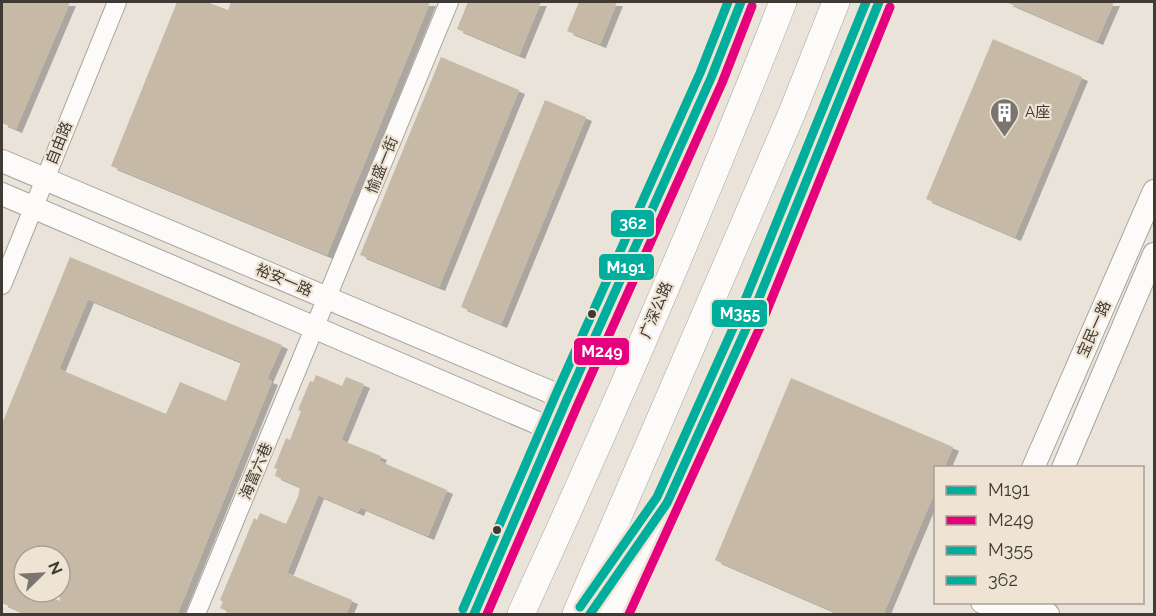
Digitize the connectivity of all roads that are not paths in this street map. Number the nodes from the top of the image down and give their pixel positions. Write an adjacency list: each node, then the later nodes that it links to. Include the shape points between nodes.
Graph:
1 (117, 2): 8 (street, 自由路)
2 (449, 2): 14 (street, 愉盛一街)
3 (741, 2): 16 (main road, via 711,78)
4 (783, 2): 24 (highway, 广深公路, via 608,426)
5 (836, 2): 25 (highway)
6 (878, 3): 20 (main road, via 750,320)
7 (2, 161): 8 (main road, 裕安一路)
8 (45, 179): 11 (street, 自由路); 14 (main road, 裕安一路)
9 (1155, 191): 18 (main road, 宝民一路)
10 (2, 194): 11 (main road)
11 (33, 207): 13 (street, 自由路); 15 (main road)
12 (1155, 254): 19 (main road, 宝民一路)
13 (2, 285)
14 (327, 298): 15 (street, 愉盛一街); 16 (main road, 裕安一路)
15 (315, 328): 17 (main road); 22 (street, 海富六巷)
16 (567, 399): 17 (main road)
17 (554, 430): 23 (main road)
18 (1034, 466)
19 (1064, 466)
20 (667, 503): 26 (highway); 27 (main road)
21 (1002, 608): 28 (main road)
22 (196, 615)
23 (474, 615)
24 (521, 615)
25 (576, 615)
26 (590, 615)
27 (616, 615)
28 (1048, 615)

